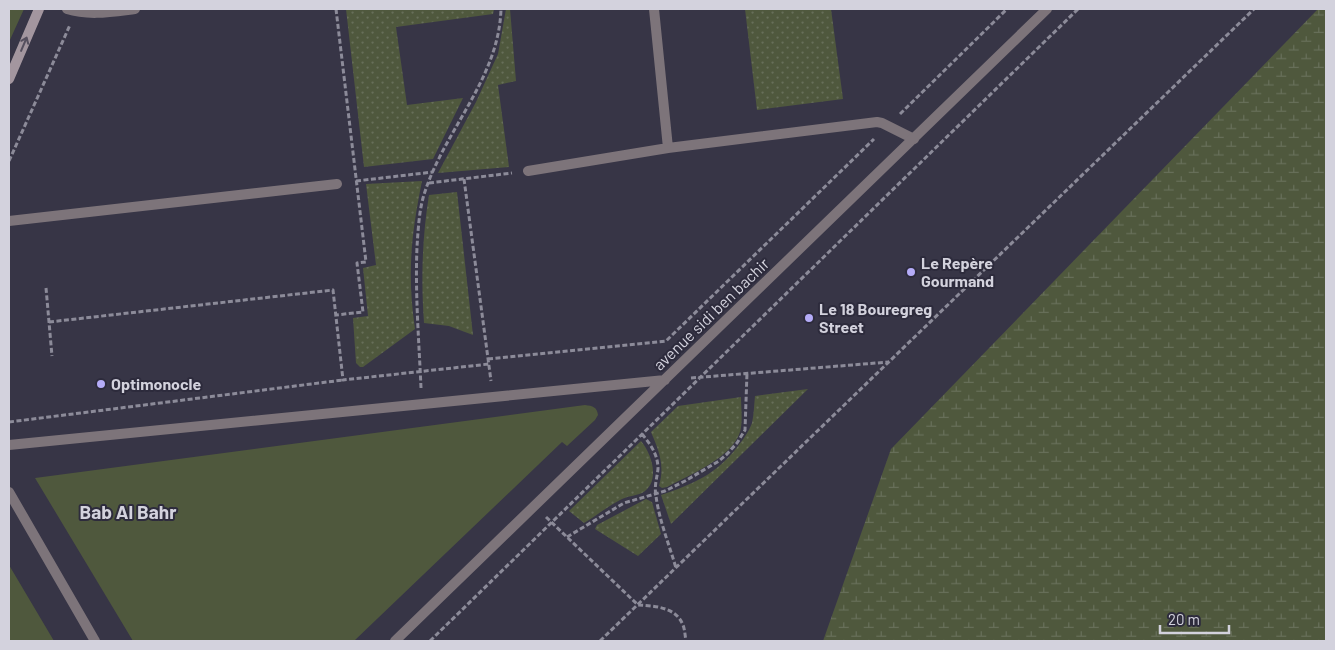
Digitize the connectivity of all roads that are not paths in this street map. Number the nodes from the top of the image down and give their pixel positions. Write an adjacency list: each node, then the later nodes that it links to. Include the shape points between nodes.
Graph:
1 (39, 9): 6 (main road, one-way to 1)
2 (135, 9): 5 (street, via 93,14)
3 (654, 9): 8 (street)
4 (1047, 9): 7 (street, avenue sidi ben bachir)
5 (71, 10)
6 (9, 79)
7 (914, 138): 8 (street, via 877,122); 12 (street, avenue sidi ben bachir)
8 (668, 148): 9 (street)
9 (528, 171)
10 (337, 184): 11 (street)
11 (9, 221)
12 (664, 380): 13 (street); 16 (street, avenue sidi ben bachir)
13 (9, 445)
14 (9, 492): 15 (street)
15 (95, 641)
16 (395, 641)

